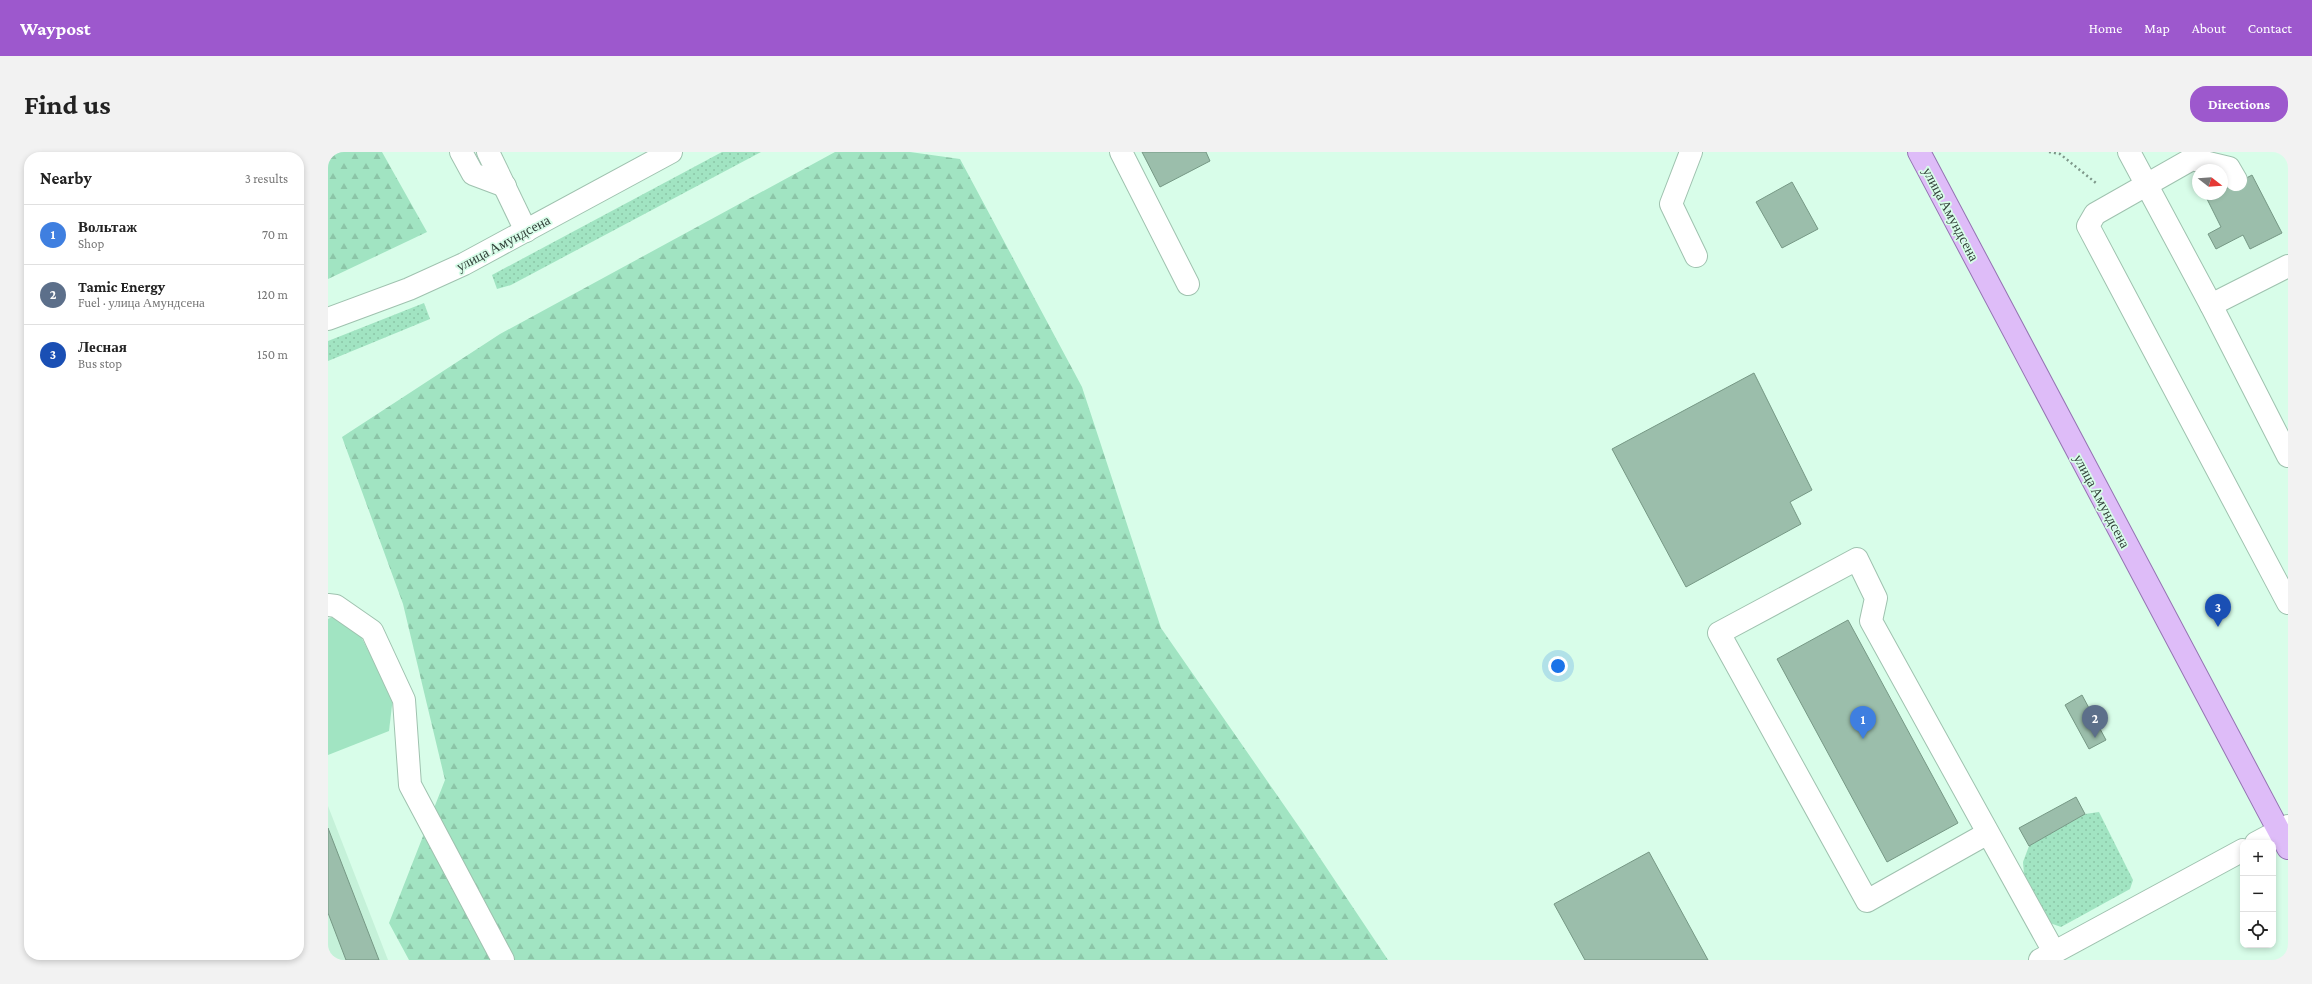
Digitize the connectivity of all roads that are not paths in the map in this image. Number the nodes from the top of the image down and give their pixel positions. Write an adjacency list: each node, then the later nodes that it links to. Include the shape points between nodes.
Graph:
1 (461, 152): 9 (street, via 473,174)
2 (488, 152): 9 (street)
3 (671, 152): 11 (street, улица Амундсена)
4 (1121, 152): 14 (street)
5 (1691, 152): 12 (street, via 1671,204)
6 (1919, 152): 21 (main road, улица Амундсена, via 2164,617)
7 (2129, 152): 10 (street)
8 (2236, 180): 10 (street, via 2229,168 2192,159)
9 (505, 186): 11 (street)
10 (2147, 186): 15 (street); 18 (street, via 2095,214 2088,226)
11 (526, 231): 16 (street, улица Амундсена, via 410,289)
12 (1696, 256)
13 (2288, 266): 15 (street)
14 (1188, 284)
15 (2211, 305): 17 (street)
16 (328, 319)
17 (2288, 456)
18 (2288, 603)
19 (328, 605): 25 (street, via 336,606 372,631 404,700 410,785)
20 (1988, 833): 20 (street, via 1871,621 1876,598 1857,559 1719,633 1867,901); 24 (street)
21 (2285, 835): 22 (street)
22 (2267, 840)
23 (2240, 852): 24 (street)
24 (2047, 956)
25 (504, 960)

